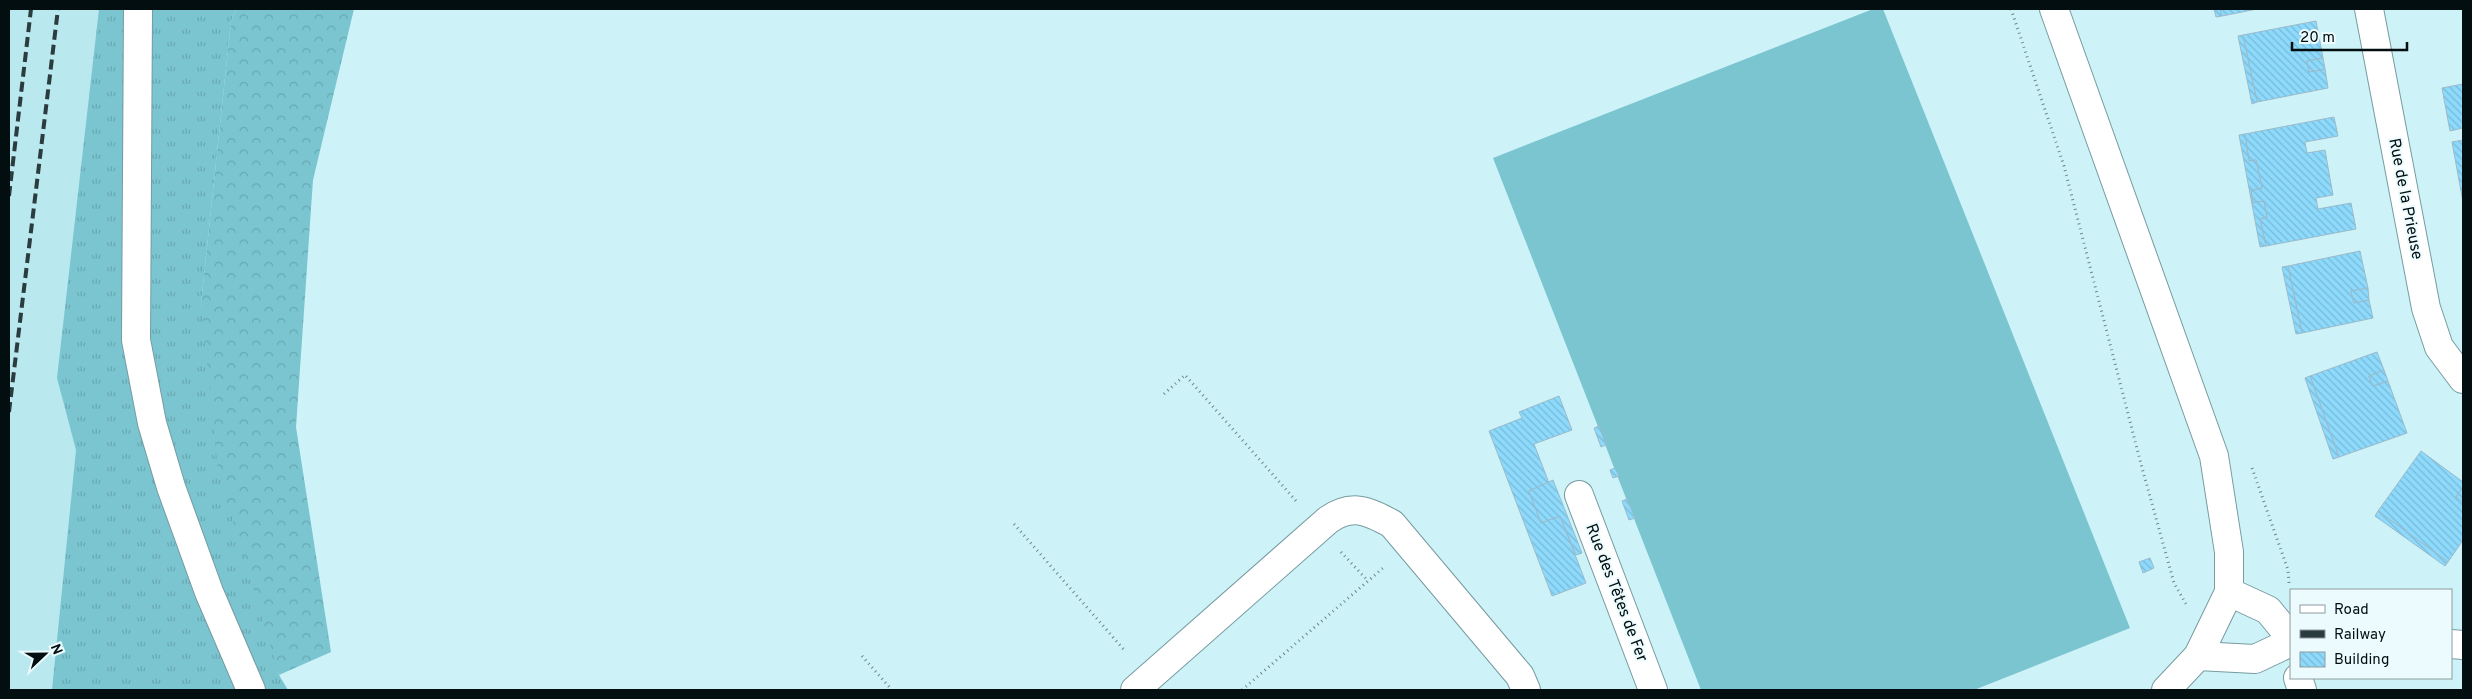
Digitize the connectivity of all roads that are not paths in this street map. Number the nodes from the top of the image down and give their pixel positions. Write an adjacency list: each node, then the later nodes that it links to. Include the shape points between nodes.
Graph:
1 (138, 9): 11 (street, via 136,340 152,423 171,487 209,592)
2 (2054, 9): 6 (street, via 2214,456 2229,552)
3 (2369, 9): 4 (street, Rue de la Prieuse, via 2426,308 2439,347)
4 (2463, 380)
5 (1580, 495): 13 (street, Rue des Têtes de Fer)
6 (2229, 592): 7 (street, via 2268,610); 9 (street)
7 (2290, 637)
8 (2290, 642): 9 (street, via 2255,659)
9 (2202, 649): 14 (street)
10 (1142, 684): 12 (street, via 1320,528 1340,512 1352,509 1373,513 1392,524 1520,676)
11 (251, 690)
12 (1526, 690)
13 (1653, 690)
14 (2166, 690)

